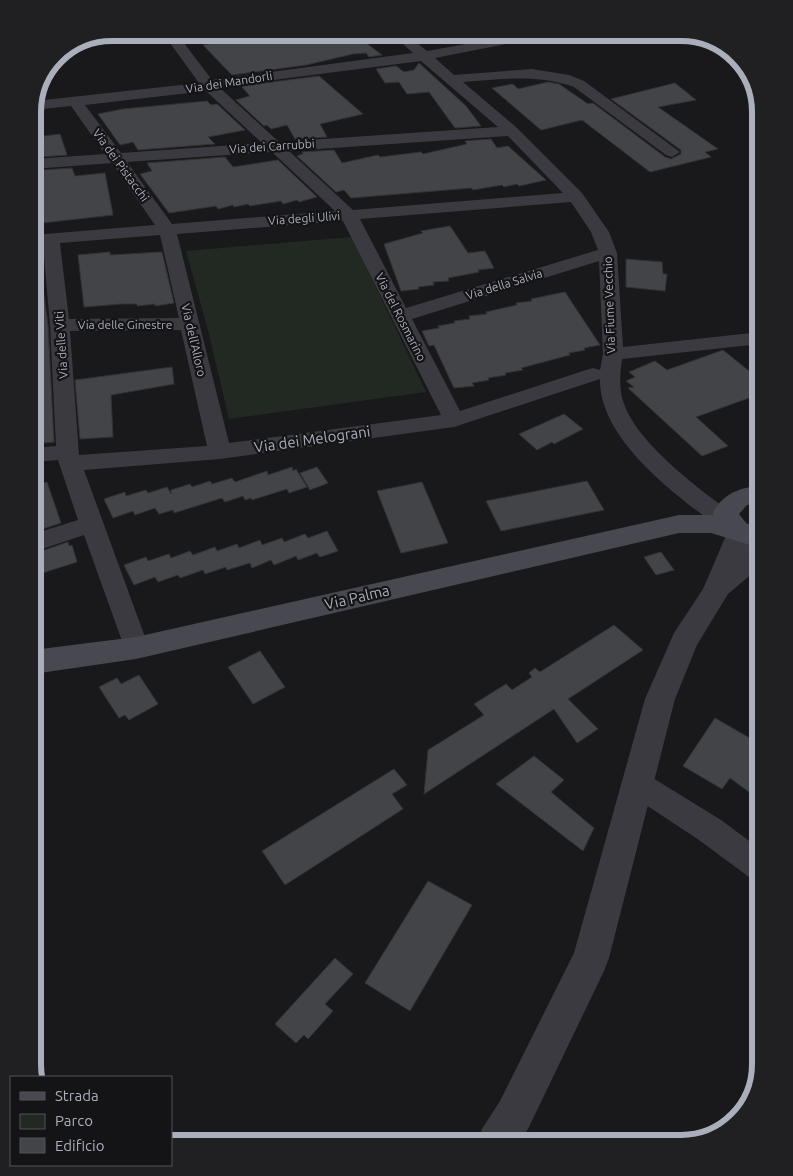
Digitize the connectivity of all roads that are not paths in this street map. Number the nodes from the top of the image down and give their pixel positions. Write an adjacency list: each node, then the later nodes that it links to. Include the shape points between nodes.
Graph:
1 (176, 41): 6 (street)
2 (406, 41): 4 (street, Via Fiume Vecchio)
3 (506, 41): 4 (street, Via dei Mandorli)
4 (424, 56): 5 (street, Via Fiume Vecchio); 6 (street, Via dei Mandorli, via 219,82)
5 (452, 79): 9 (street, Via Fiume Vecchio); 11 (street, via 543,74 571,80)
6 (209, 86): 7 (street, Via dei Mandorli); 10 (street)
7 (75, 101): 8 (street, Via dei Mandorli); 12 (street, Via dei Pistacchi)
8 (42, 105)
9 (512, 131): 10 (street, Via dei Carrubbi); 14 (street, Via Fiume Vecchio)
10 (274, 146): 12 (street, Via dei Carrubbi); 15 (street)
11 (672, 152)
12 (116, 158): 13 (street, Via dei Carrubbi); 16 (street, Via dei Pistacchi)
13 (41, 163)
14 (576, 197): 15 (street, Via degli Ulivi); 18 (street, Via Fiume Vecchio, via 600,232)
15 (349, 215): 16 (street, Via degli Ulivi); 19 (street, Via del Rosmarino)
16 (167, 229): 17 (street, Via degli Ulivi); 20 (street, Via dell'Alloro)
17 (42, 240): 21 (street, Via delle Viti)
18 (608, 253): 19 (street, Via della Salvia); 23 (street, Via Fiume Vecchio)
19 (400, 316): 25 (street, Via del Rosmarino)
20 (190, 324): 21 (street, Via delle Ginestre); 26 (street, Via dell'Alloro)
21 (60, 325): 28 (street, Via delle Viti)
22 (752, 339): 23 (street)
23 (613, 354): 29 (street, Via Fiume Vecchio, via 610,370 613,404 633,438)
24 (593, 374): 25 (street, Via dei Melograni)
25 (454, 420): 26 (street, Via dei Melograni)
26 (220, 452): 28 (street, Via dei Melograni)
27 (41, 456): 28 (street, Via dei Melograni)
28 (69, 458): 32 (street, Via delle Viti)
29 (676, 480): 30 (street, via 699,490); 31 (street, Via Fiume Vecchio); 33 (street, via 685,494 688,508)
30 (750, 495): 31 (main road); 34 (main road, via 726,512)
31 (709, 509): 33 (main road); 34 (street, Via Fiume Vecchio)
32 (92, 524): 35 (street); 38 (street, Via delle Viti)
33 (679, 524): 34 (main road, via 711,524); 38 (main road, Via Palma)
34 (742, 531): 37 (street)
35 (41, 540)
36 (752, 559): 37 (street)
37 (714, 593): 40 (street, via 684,641 660,699)
38 (136, 648): 39 (main road, Via Palma)
39 (41, 661)
40 (638, 784): 41 (street); 42 (street, via 591,958)
41 (752, 861)
42 (502, 1135)

